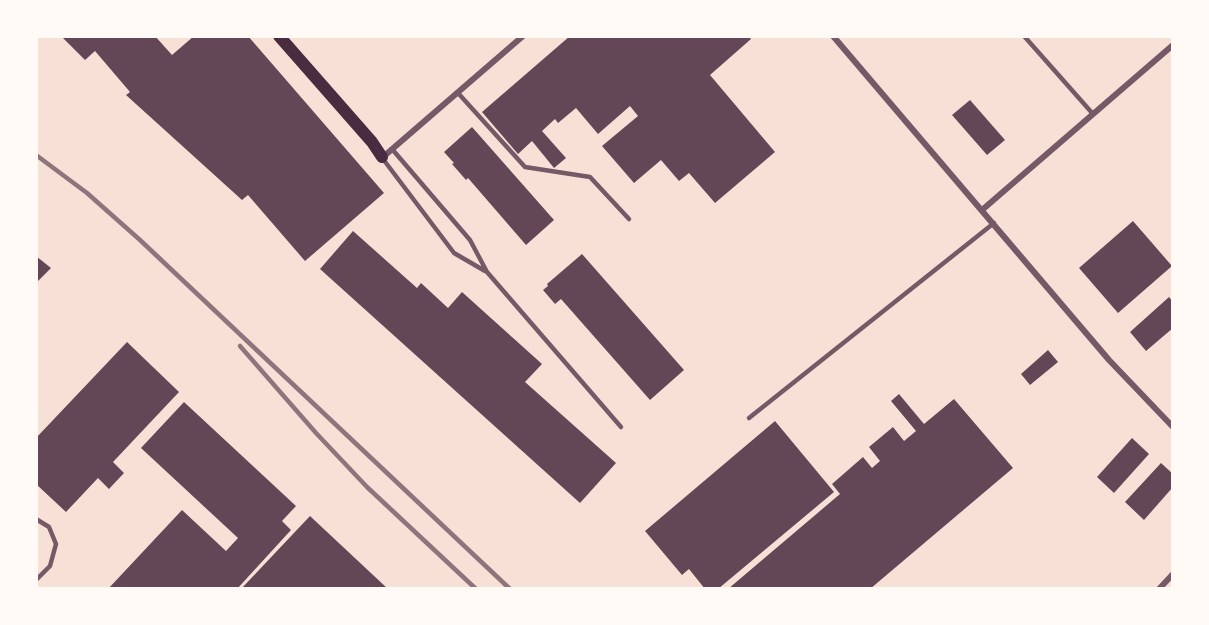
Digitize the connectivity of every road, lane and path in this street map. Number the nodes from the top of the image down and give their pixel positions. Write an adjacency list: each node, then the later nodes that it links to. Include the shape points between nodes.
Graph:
1 (279, 36): 8 (main road, via 372,142)
2 (523, 36): 6 (street)
3 (833, 36): 9 (street)
4 (1024, 36): 7 (lane)
5 (1173, 45): 7 (street)
6 (458, 93): 8 (street); 10 (lane, via 525,167 590,177)
7 (1093, 114): 9 (street)
8 (387, 153): 12 (lane, via 470,240); 12 (lane, via 454,253)
9 (982, 210): 11 (street)
10 (629, 219)
11 (994, 223): 13 (lane); 15 (street, via 1109,360)
12 (487, 272): 14 (lane)
13 (749, 418)
14 (621, 427)
15 (1173, 427)
16 (36, 519): 18 (lane, via 49,527 56,544 50,566)
17 (1173, 574): 19 (street)
18 (36, 580)
19 (1159, 589)

